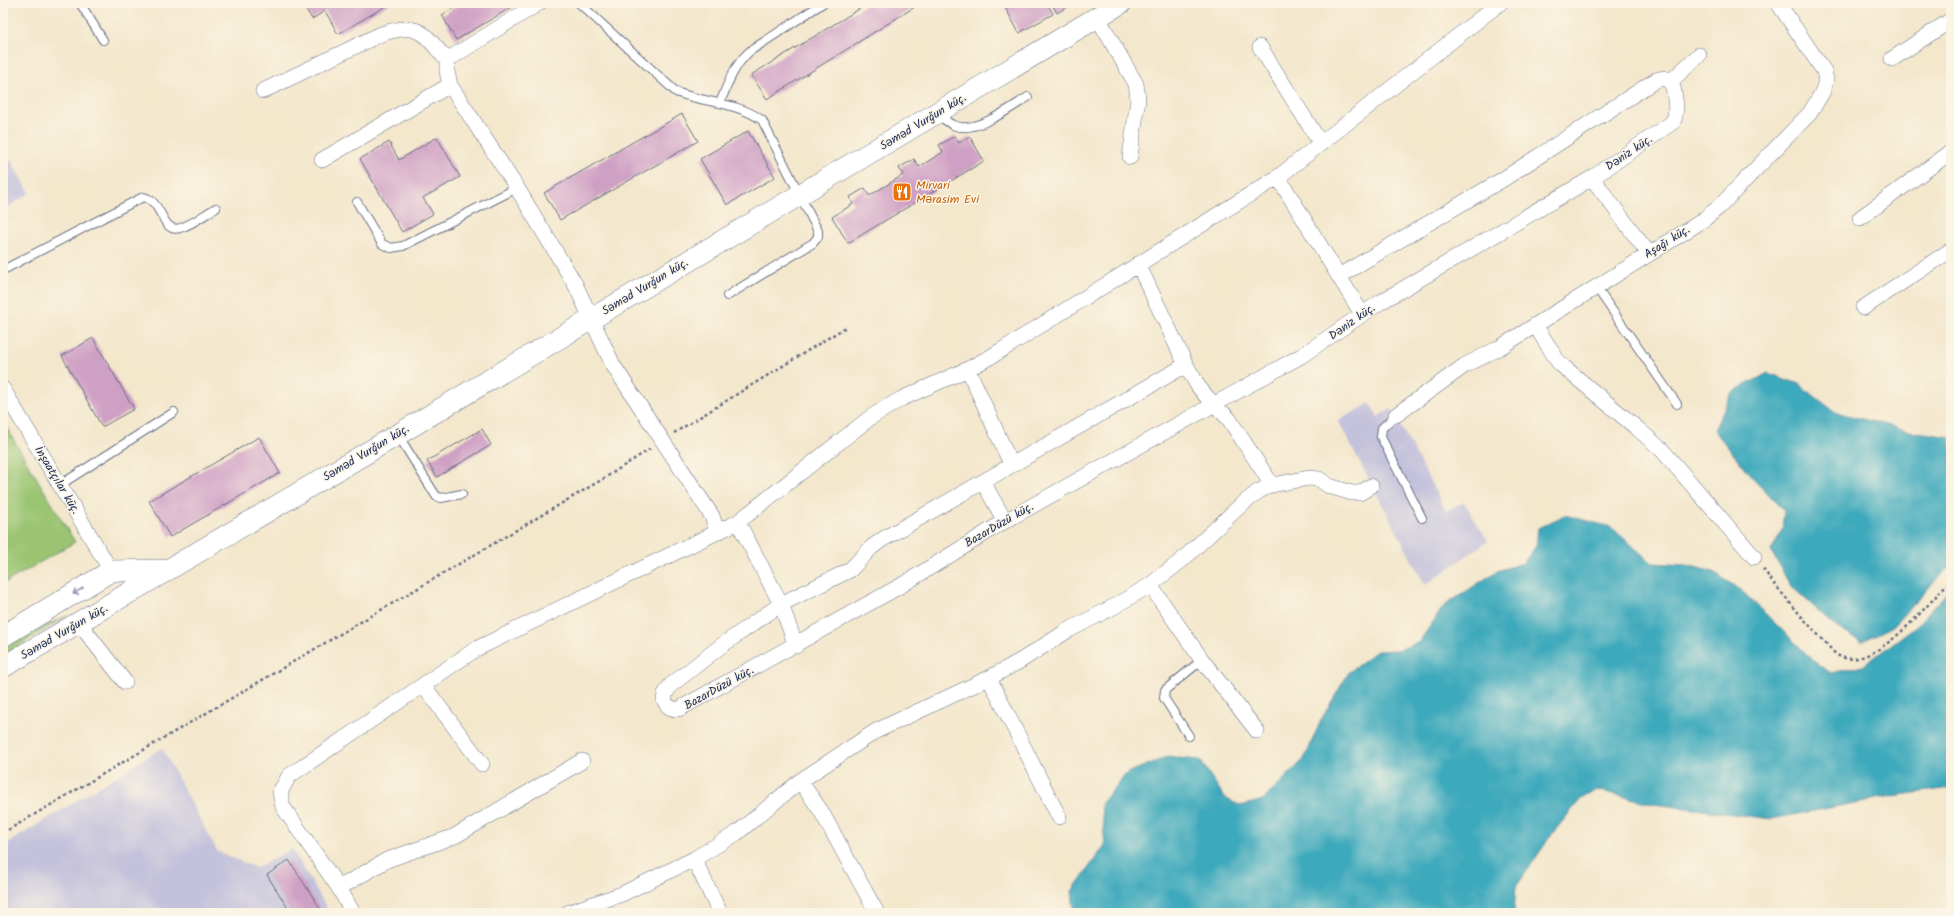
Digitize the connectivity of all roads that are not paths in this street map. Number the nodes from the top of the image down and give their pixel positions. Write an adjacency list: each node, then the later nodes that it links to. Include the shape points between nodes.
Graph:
1 (80, 3): 10 (lane)
2 (539, 3): 14 (street)
3 (579, 3): 19 (lane, via 676,92)
4 (823, 3): 19 (lane, via 740,59)
5 (1121, 3): 8 (main road, Səməd Vurğun küç.)
6 (1500, 3): 21 (street)
7 (1778, 3): 33 (street, Aşağı küç., via 1824,71 1826,80 1823,91 1810,113 1720,206 1702,221)
8 (1098, 18): 20 (main road, Səməd Vurğun küç.); 23 (street, via 1136,84 1138,99)
9 (1951, 20): 13 (street)
10 (103, 40)
11 (1260, 47): 21 (street)
12 (1699, 55): 15 (street)
13 (1892, 59)
14 (446, 60): 16 (street); 17 (street, via 423,33 414,28 399,28 381,34)
15 (1671, 81): 26 (street, Dəniz küç., via 1674,88 1676,117 1673,122); 36 (street, via 1664,78 1656,80 1505,178)
16 (450, 85): 24 (street); 27 (street)
17 (263, 91)
18 (1028, 97): 20 (lane, via 981,124 966,127 954,126)
19 (720, 103): 28 (lane, via 751,112 762,120)
20 (936, 114): 28 (main road, Səməd Vurğun küç.)
21 (1321, 144): 25 (street)
22 (1951, 152): 31 (street)
23 (1130, 157)
24 (322, 160)
25 (1278, 177): 34 (street); 36 (street)
26 (1592, 178): 33 (street); 40 (street, Dəniz küç.)
27 (518, 188): 29 (lane, via 403,246 391,248 382,244); 41 (street, via 575,284)
28 (801, 194): 38 (lane, via 818,231 818,237 813,243); 41 (main road, Səməd Vurğun küç.)
29 (357, 202)
30 (216, 208): 35 (lane, via 181,228 173,229 167,226 156,204 150,198 144,197)
31 (1860, 218)
32 (1951, 250): 39 (street)
33 (1649, 254): 37 (street, Aşağı küç.)
34 (1138, 264): 43 (street); 44 (street)
35 (3, 270)
36 (1339, 276): 40 (street)
37 (1596, 287): 42 (street, Aşağı küç.); 47 (lane)
38 (727, 296)
39 (1863, 308)
40 (1362, 314): 46 (street, Dəniz küç., via 1301,356)
41 (592, 319): 50 (main road, Səməd Vurğun küç.); 60 (street, via 613,365 712,516)
42 (1535, 325): 49 (street, Aşağı küç., via 1464,366); 61 (street, via 1559,363 1662,450)
43 (1186, 365): 46 (street, via 1198,386); 51 (street, BazarDüzü küç.)
44 (968, 369): 51 (street); 59 (street, via 901,399 872,417)
45 (3, 389): 53 (street, İnşaatçılar küç.)
46 (1214, 404): 54 (street, via 1229,419); 58 (street, BazarDüzü küç.)
47 (1677, 404)
48 (174, 412): 53 (lane)
49 (1396, 415): 57 (lane, via 1382,428 1381,437)
50 (397, 435): 56 (lane, via 436,496 441,498); 63 (main road, Səməd Vurğun küç.)
51 (1011, 464): 52 (street, BazarDüzü küç.)
52 (983, 482): 58 (street); 66 (street, BazarDüzü küç., via 883,539 850,570)
53 (60, 484): 62 (street, İnşaatçılar küç.)
54 (1272, 485): 55 (street, via 1309,478 1319,479 1329,486 1352,494 1360,493); 64 (street, via 1258,491 1181,561)
55 (1371, 486)
56 (462, 494)
57 (1422, 518)
58 (1006, 521): 69 (street, BazarDüzü küç., via 902,586)
59 (738, 522): 60 (street); 66 (street)
60 (717, 532): 74 (street, via 476,649)
61 (1754, 557)
62 (111, 570): 63 (main road); 65 (main road); 68 (main road, one-way to 68)
63 (168, 570): 65 (main road, Səməd Vurğun küç.)
64 (1150, 584): 70 (street); 72 (street)
65 (124, 596): 67 (main road, Səməd Vurğun küç.)
66 (781, 604): 69 (street); 69 (street, BazarDüzü küç., via 671,685 665,694 667,707 672,710 679,709)
67 (79, 623): 71 (main road, Səməd Vurğun küç.); 73 (street)
68 (3, 636)
69 (796, 646)
70 (1202, 660): 75 (street); 76 (lane, via 1165,690 1164,698)
71 (3, 667)
72 (989, 678): 79 (street, via 876,731); 80 (street)
73 (125, 682)
74 (423, 685): 78 (street); 82 (street, via 289,776 280,792 283,807)
75 (1257, 732)
76 (1190, 736)
77 (582, 760): 82 (street, via 455,836 387,860)
78 (482, 764)
79 (800, 781): 81 (street, via 737,833); 87 (street, via 821,811)
80 (1059, 817)
81 (694, 859): 83 (street); 86 (street)
82 (339, 888): 84 (street)
83 (593, 909): 85 (street)
84 (353, 913)
85 (567, 913)
86 (720, 913)
87 (877, 913)

